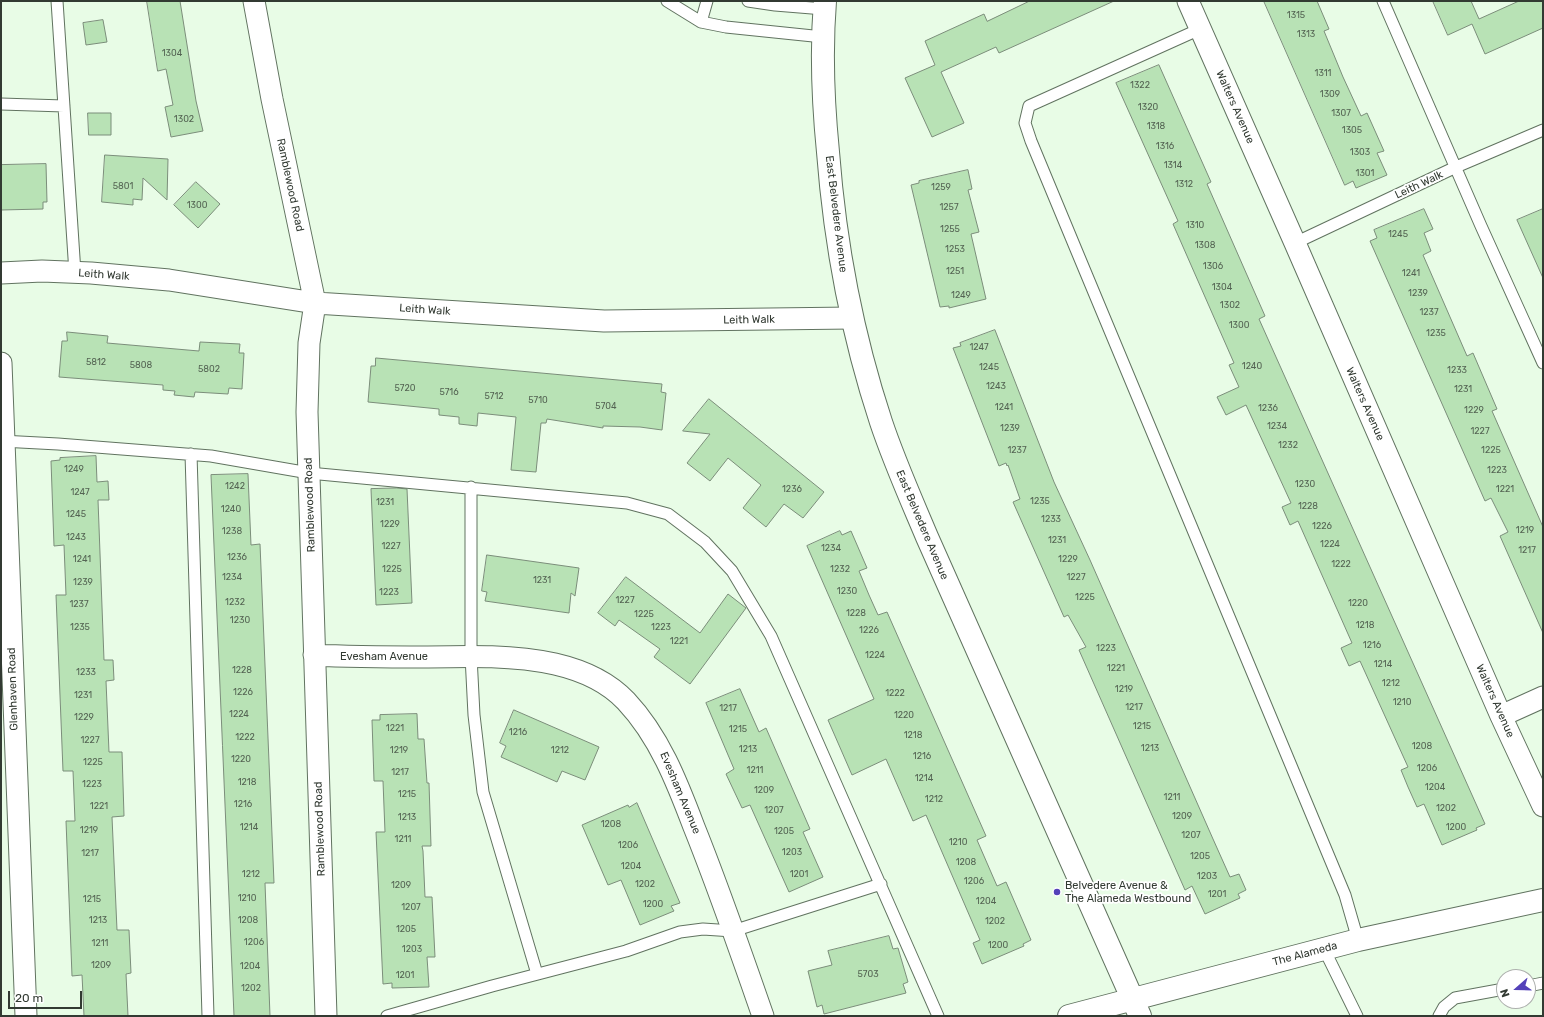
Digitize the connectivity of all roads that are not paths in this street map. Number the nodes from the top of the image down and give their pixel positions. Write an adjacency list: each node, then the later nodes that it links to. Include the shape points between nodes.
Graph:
1 (57, 1): 13 (lane)
2 (254, 1): 19 (street, Ramblewood Road)
3 (667, 1): 9 (lane)
4 (708, 1): 9 (lane)
5 (748, 1): 8 (lane, via 775,5)
6 (1188, 1): 10 (street, Walters Avenue)
7 (1383, 1): 15 (lane)
8 (824, 5): 11 (main road, East Belvedere Avenue)
9 (701, 22): 11 (lane)
10 (1200, 29): 16 (street, Walters Avenue); 35 (lane, via 1029,106 1025,123 1342,887)
11 (823, 37): 20 (main road, East Belvedere Avenue, via 825,119 831,188 841,266)
12 (1, 104): 13 (lane)
13 (64, 106): 18 (lane)
14 (1543, 130): 15 (lane, Leith Walk)
15 (1456, 167): 16 (lane, Leith Walk); 22 (lane)
16 (1295, 243): 30 (street, Walters Avenue)
17 (1, 273): 18 (street, Leith Walk)
18 (75, 273): 19 (street, Leith Walk, via 169,280)
19 (315, 303): 20 (street, Leith Walk, via 604,321); 25 (street, Ramblewood Road, via 307,368)
20 (852, 318): 39 (main road, East Belvedere Avenue, via 881,421 899,471)
21 (1, 363): 23 (street, Glenhaven Road)
22 (1543, 363)
23 (2, 440): 24 (lane); 40 (street, Glenhaven Road)
24 (191, 454): 25 (lane); 41 (lane)
25 (309, 473): 26 (lane); 27 (street, Ramblewood Road)
26 (471, 487): 28 (lane); 32 (lane, via 628,503 668,514 705,542 732,571 771,636)
27 (314, 656): 28 (street, Evesham Avenue); 42 (street, Ramblewood Road)
28 (471, 656): 34 (street, Evesham Avenue, via 526,660 580,671 605,684 625,701 660,748 674,775); 37 (lane, via 474,715 483,792)
29 (1543, 697): 30 (street)
30 (1502, 716): 31 (street, Walters Avenue)
31 (1543, 806)
32 (881, 884): 34 (lane); 45 (lane)
33 (1543, 900): 35 (main road, The Alameda)
34 (733, 931): 37 (lane, via 703,929 680,932 626,952); 44 (street, Evesham Avenue)
35 (1358, 940): 36 (main road, The Alameda)
36 (1324, 949): 39 (main road, The Alameda); 47 (lane)
37 (538, 974): 43 (lane)
38 (1496, 991): 48 (lane, via 1455,998 1444,1007)
39 (1136, 1008): 46 (main road, The Alameda)
40 (26, 1016)
41 (208, 1016)
42 (326, 1016)
43 (387, 1016)
44 (763, 1016)
45 (938, 1016)
46 (1068, 1016)
47 (1357, 1016)
48 (1440, 1016)

